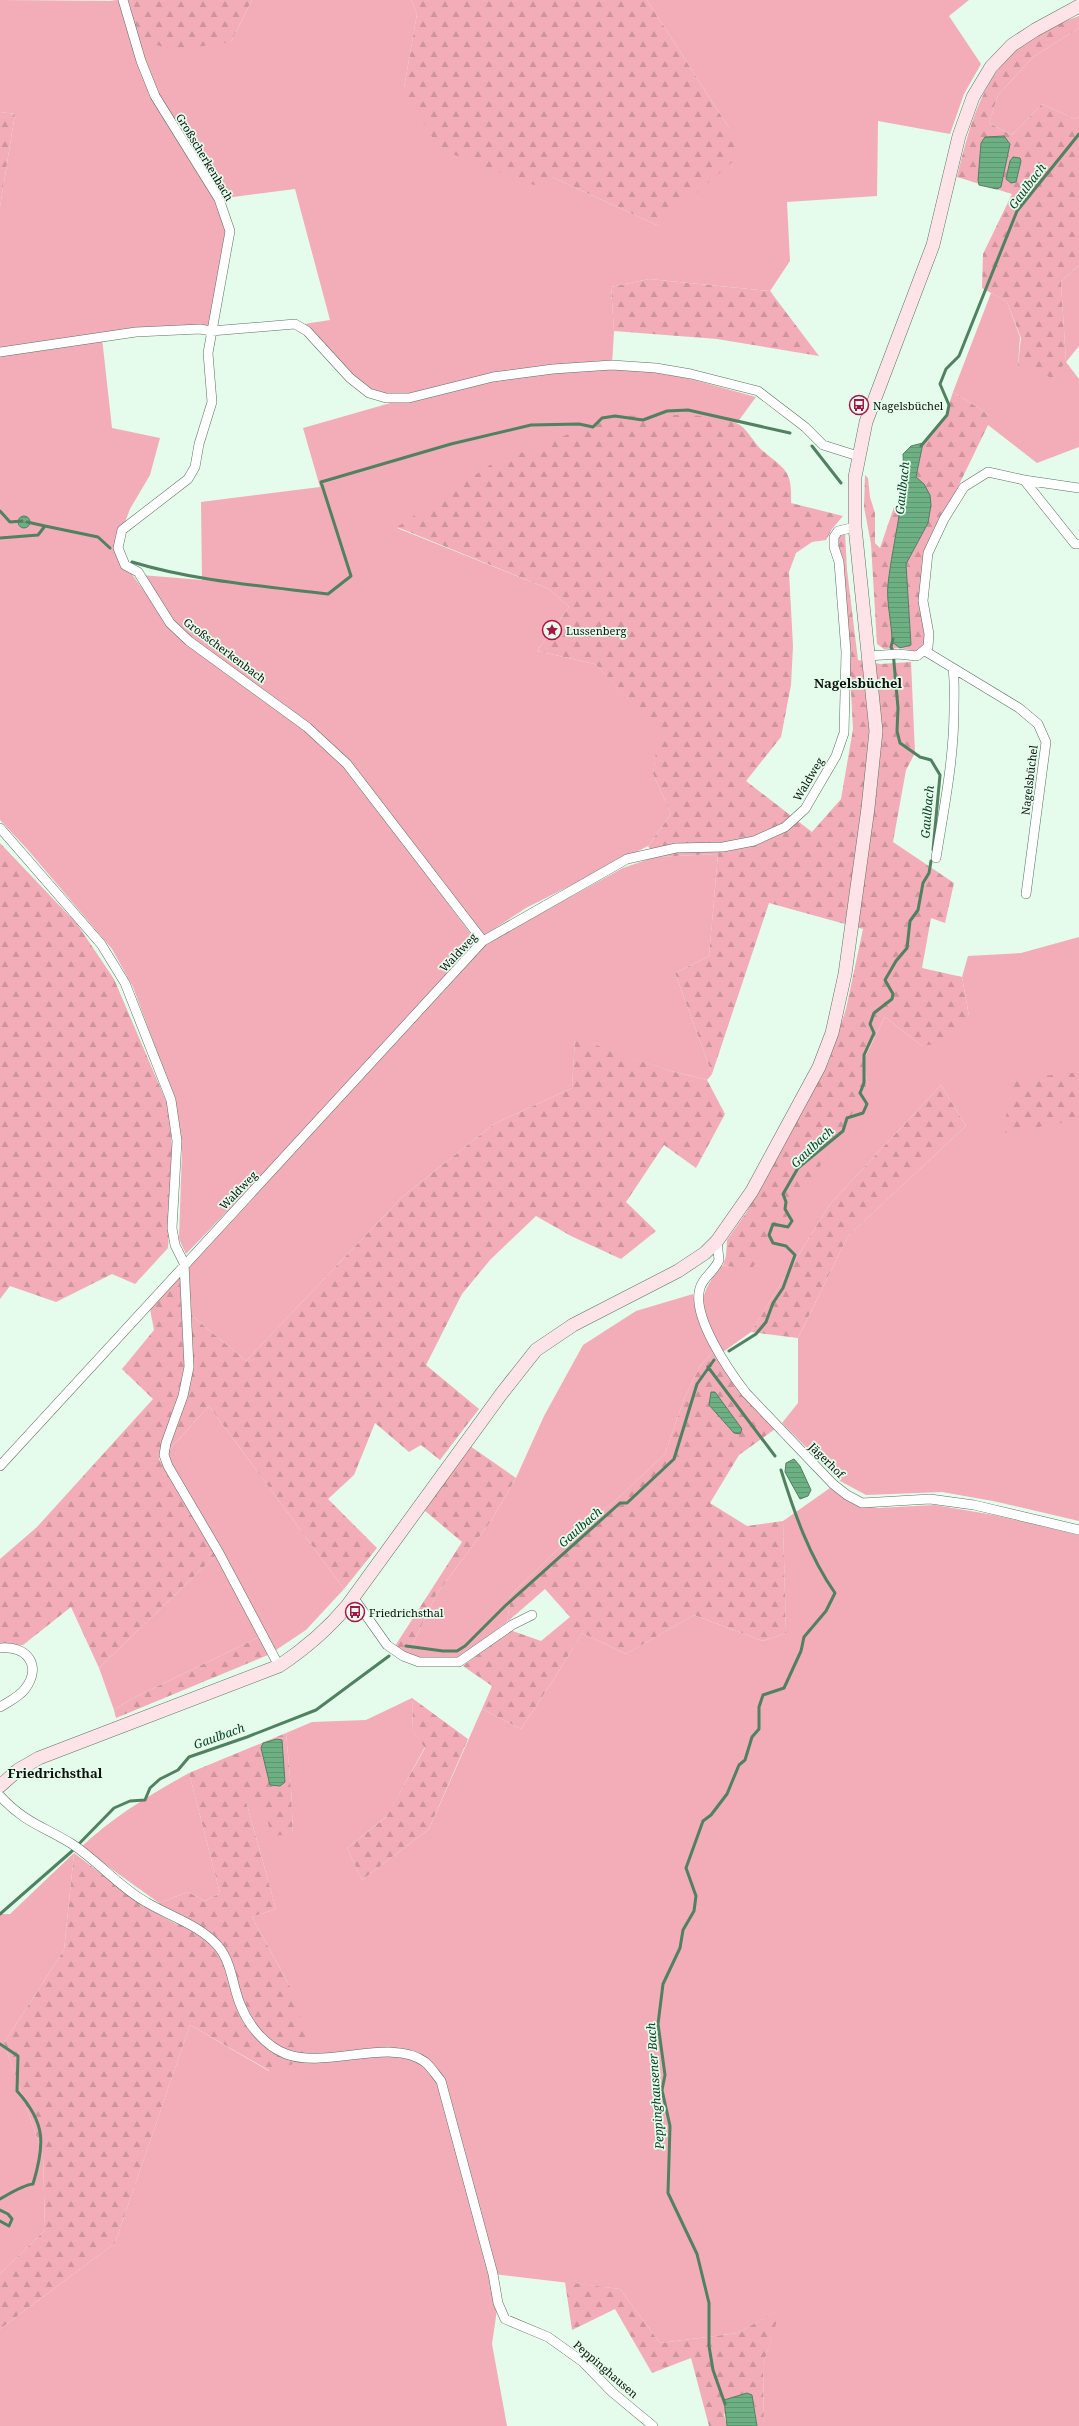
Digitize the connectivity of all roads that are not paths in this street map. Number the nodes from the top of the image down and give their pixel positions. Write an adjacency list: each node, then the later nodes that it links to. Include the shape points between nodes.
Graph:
1 (123, 0): 3 (street, Großscherkenbach, via 141,61 155,96 219,199 230,231)
2 (1079, 6): 5 (main road, via 1012,45 991,67 973,97 959,136 933,245 871,406)
3 (211, 331): 4 (street, via 200,329 136,332); 5 (street, via 298,325 312,336 350,378 369,393 386,398 410,398 493,377 553,369 612,365 692,374 758,391 805,427 823,445); 16 (street, Großscherkenbach, via 208,352 212,402 194,471 188,479 122,530 118,548 125,565 138,572 170,624 189,641 276,703 346,764)
4 (0, 352)
5 (858, 456): 8 (main road, via 855,478)
6 (1024, 480): 7 (street); 9 (street, via 1066,534 1075,544); 10 (street, via 988,472 964,487 944,519 928,553 923,600 930,641)
7 (1079, 488)
8 (855, 526): 11 (main road); 16 (street, Waldweg, via 838,531 834,537 839,562 846,652 844,733 836,756 806,809 785,827 754,841 723,847 676,848 627,859)
9 (1079, 544)
10 (925, 651): 11 (street, via 917,656); 12 (street, Nagelsbüchel)
11 (868, 656): 17 (main road, via 876,731 845,974 832,1034 819,1067 769,1160 740,1210)
12 (953, 669): 14 (street, via 954,732 949,785); 15 (street, Nagelsbüchel, via 1018,708 1038,724 1046,742)
13 (0, 828): 18 (street, via 101,944 125,983 171,1100 177,1141 172,1228 175,1246)
14 (936, 858)
15 (1026, 894)
16 (483, 941): 18 (street, Waldweg, via 283,1160)
17 (717, 1241): 20 (street, Jägerhof, via 719,1260 704,1280 698,1296 698,1305 706,1326 734,1378 746,1393 847,1495 862,1503 930,1499 974,1505); 21 (main road, via 682,1268 568,1328 536,1350)
18 (184, 1263): 19 (street, Waldweg); 24 (street, via 189,1368 164,1455)
19 (0, 1466)
20 (1079, 1530)
21 (353, 1597): 22 (street, via 386,1645 419,1662 459,1662 512,1624); 24 (main road, via 330,1627 305,1649)
22 (532, 1615)
23 (0, 1648): 25 (street, via 10,1647 24,1652 32,1666 31,1678 24,1690)
24 (279, 1666): 26 (main road, via 39,1758 18,1770)
25 (0, 1707)
26 (0, 1786)
27 (0, 1796): 28 (street, Peppinghausen, via 16,1813 73,1845 144,1901 203,1933 217,1945 227,1959 240,2005 250,2024 274,2048 286,2054 313,2058 400,2052 425,2062 441,2081 494,2274 500,2311 505,2319 548,2337 583,2362 612,2392)
28 (653, 2426)

